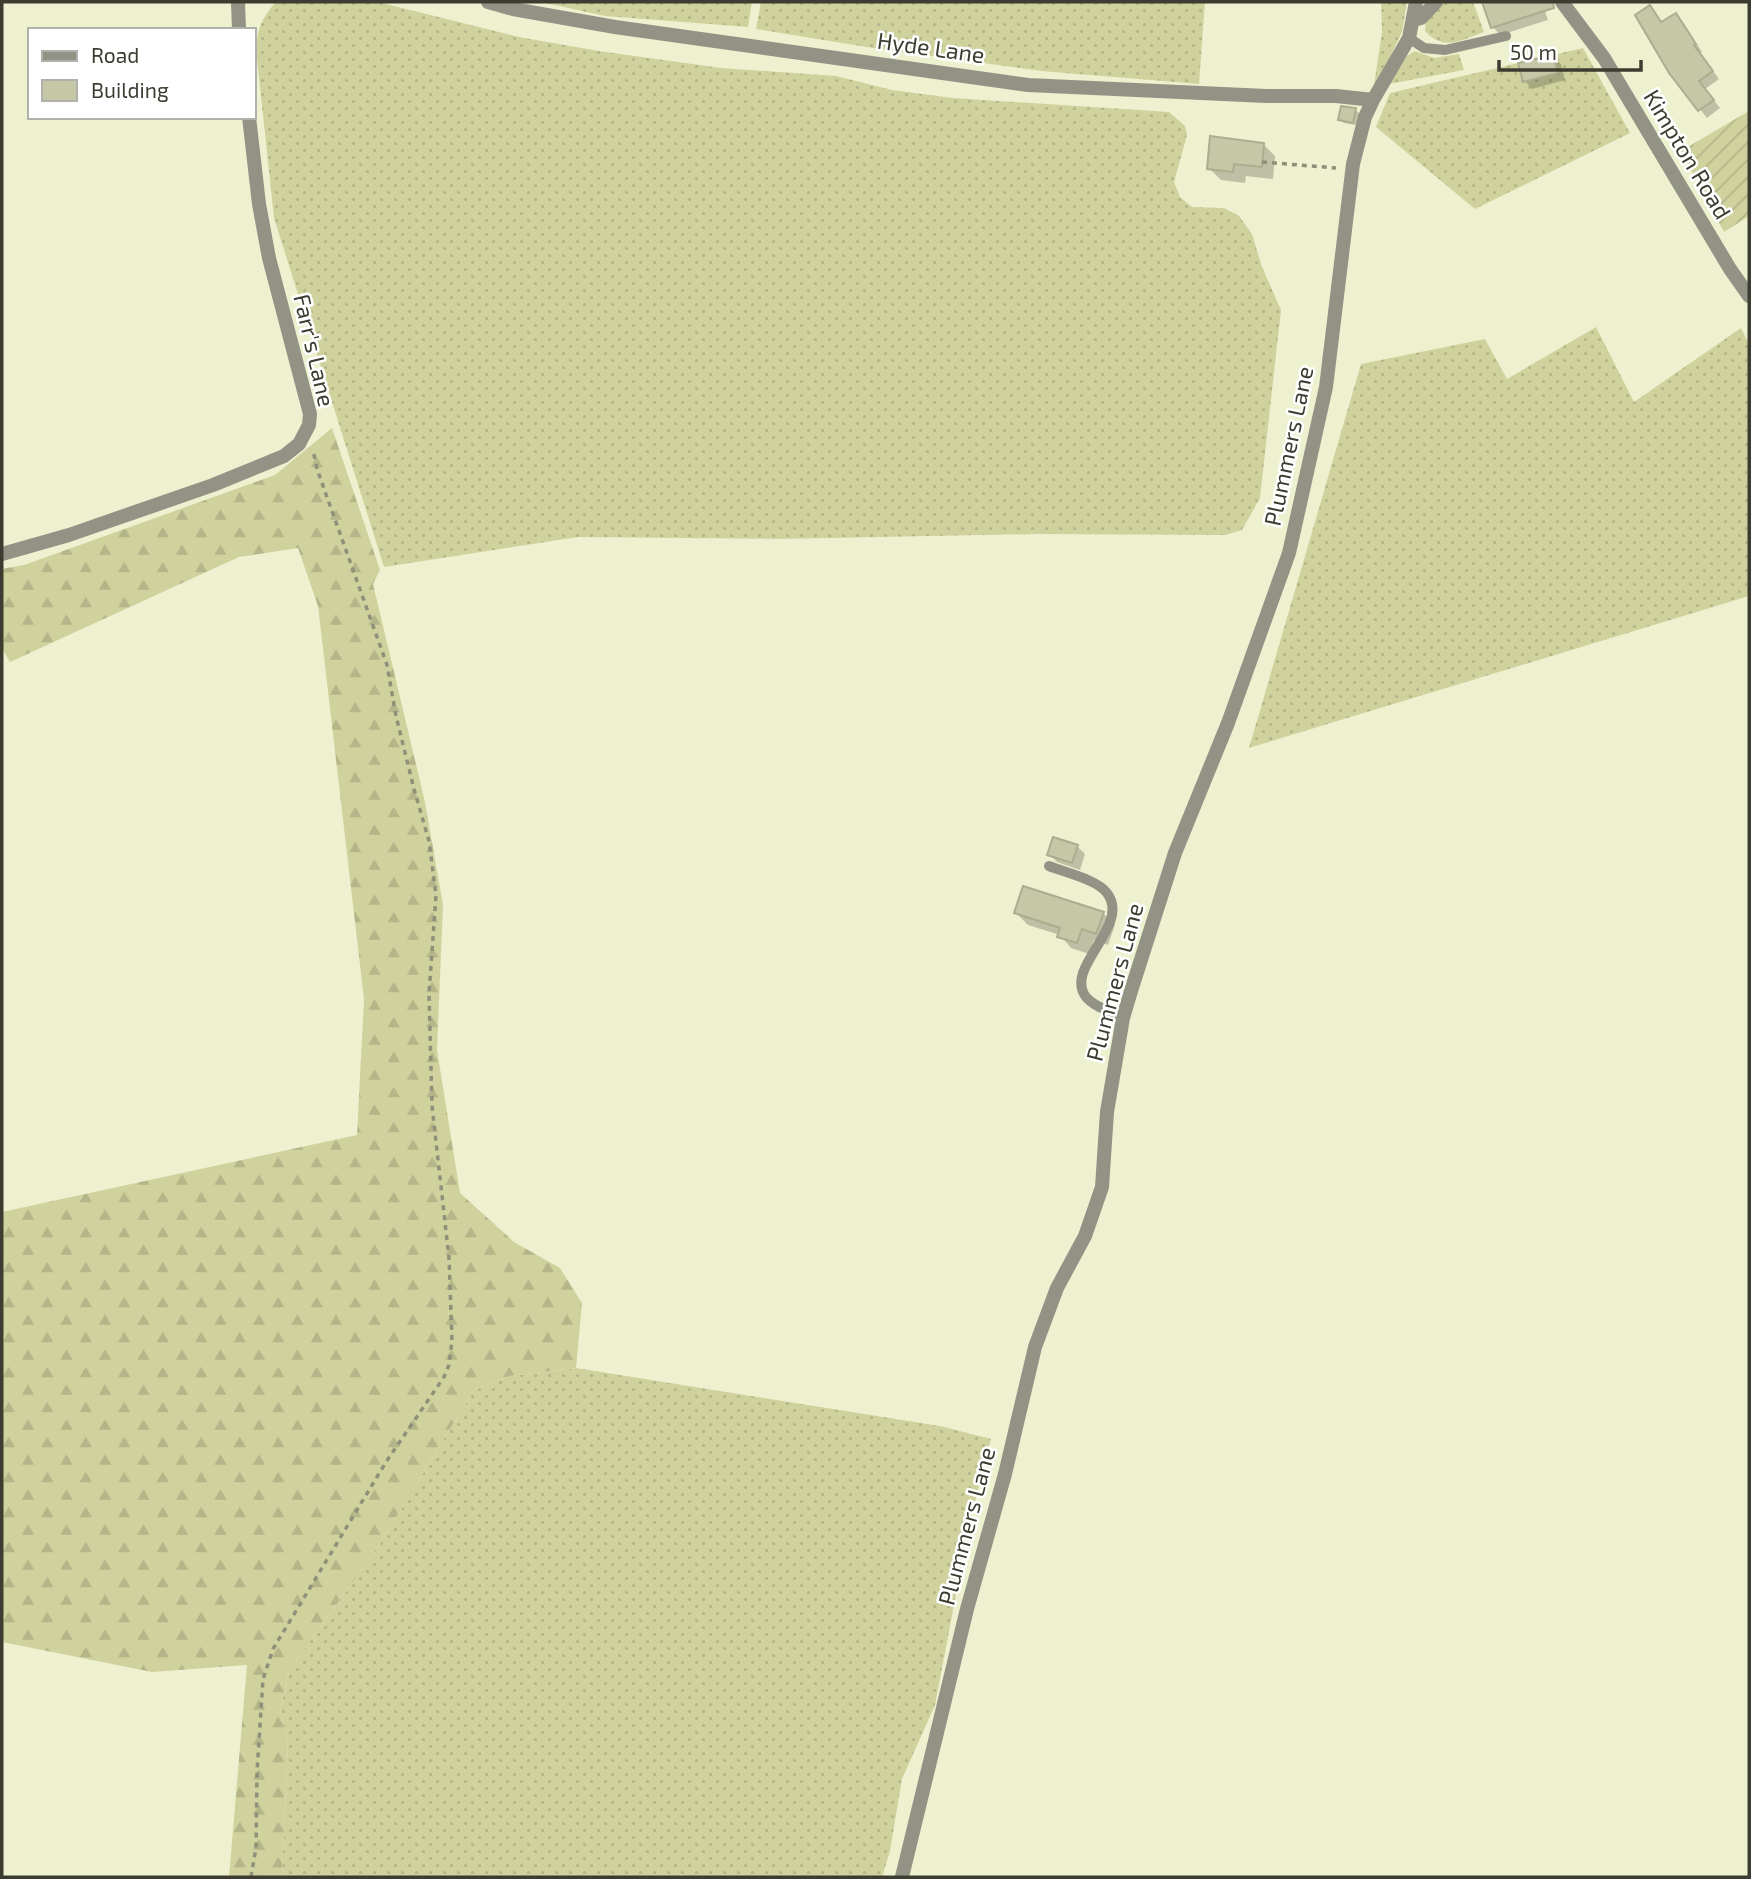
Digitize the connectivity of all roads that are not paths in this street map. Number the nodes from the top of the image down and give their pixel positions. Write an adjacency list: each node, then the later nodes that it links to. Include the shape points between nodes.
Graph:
1 (238, 2): 7 (street)
2 (488, 2): 10 (street, Hyde Lane, via 615,27 1028,85)
3 (1416, 2): 6 (street, Plummers Lane)
4 (1436, 2): 6 (street)
5 (1562, 2): 12 (street, Kimpton Road, via 1604,58)
6 (1413, 20): 9 (street, Plummers Lane)
7 (239, 28)
8 (1506, 36): 9 (lane, via 1445,50 1424,48)
9 (1409, 38): 10 (street, Plummers Lane)
10 (1373, 100): 15 (street, Plummers Lane, via 1353,164 1326,387 1289,553 1175,853)
11 (249, 119): 13 (street, Farr's Lane, via 269,258 310,414 299,443 284,456 213,485)
12 (1749, 296)
13 (2, 554)
14 (1049, 866): 15 (lane, via 1090,881 1107,893 1112,906 1108,928 1081,973 1081,984 1092,1002)
15 (1124, 1018): 16 (street, Plummers Lane, via 1107,1112 1102,1187 1086,1236 1057,1288 1035,1347)
16 (902, 1877)

